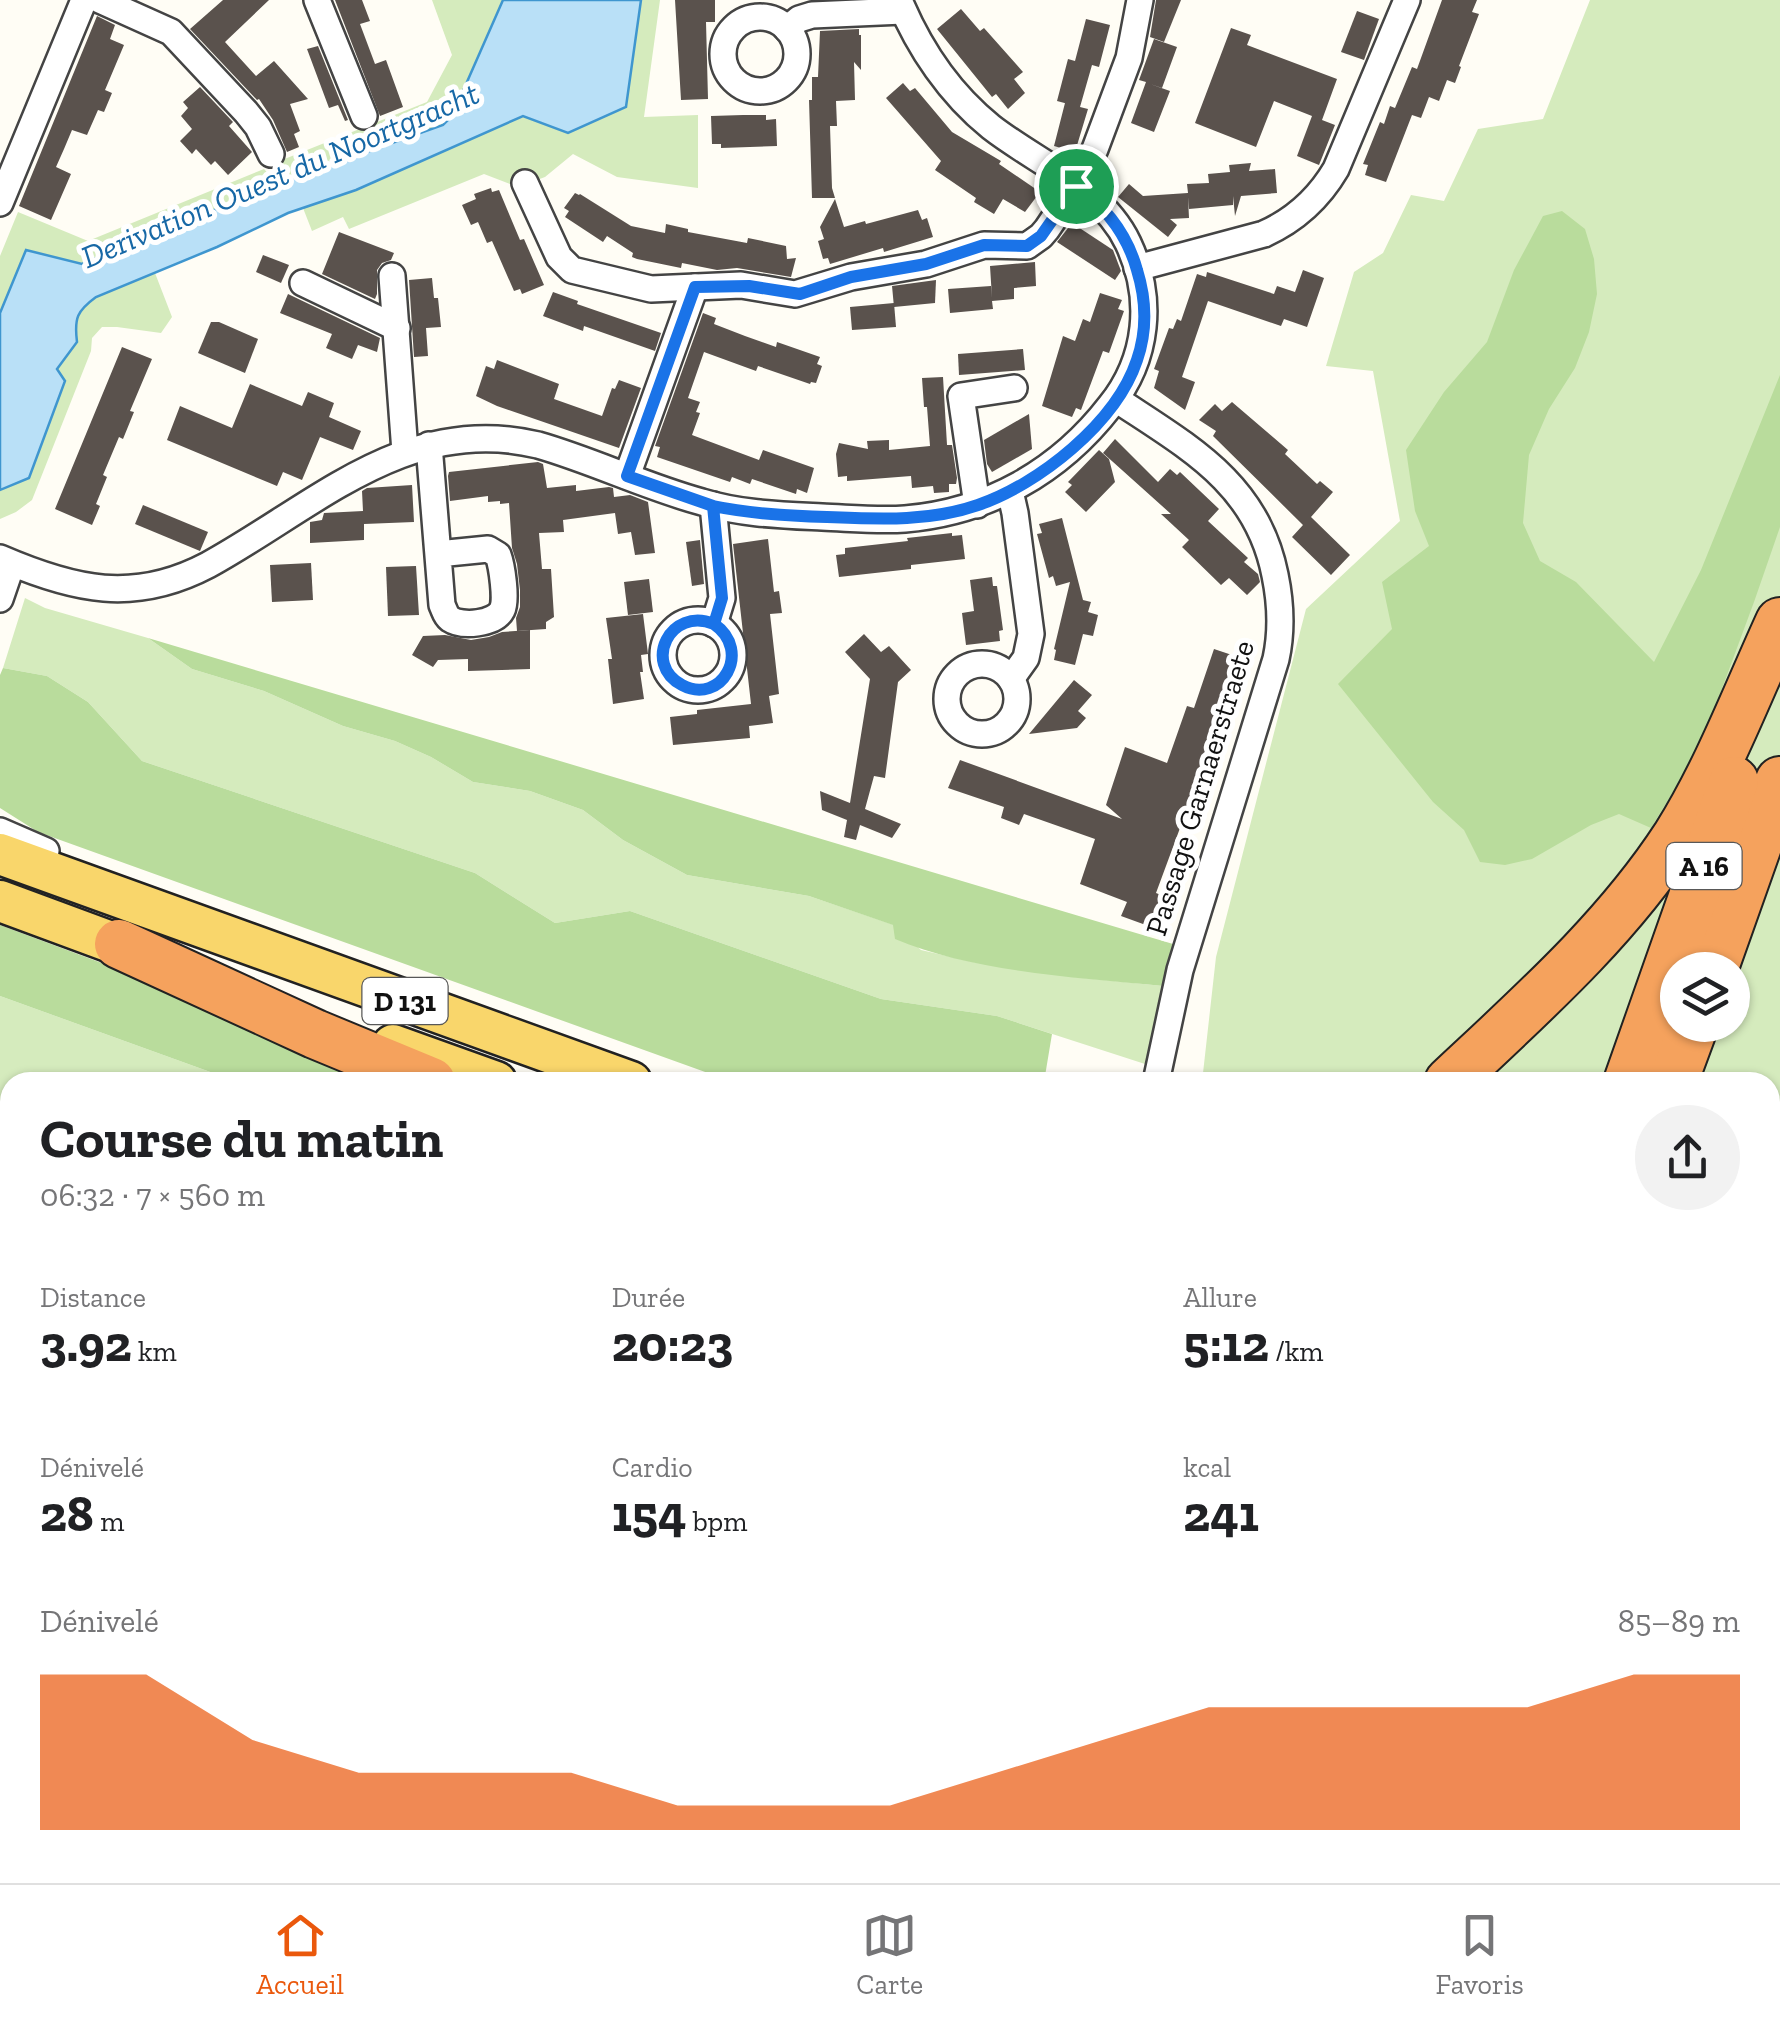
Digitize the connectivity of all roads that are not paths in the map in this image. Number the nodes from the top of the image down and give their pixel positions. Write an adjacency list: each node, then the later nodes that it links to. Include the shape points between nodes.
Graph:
1 (84, 0): 12 (street)
2 (100, 0): 9 (street, via 171,32 246,112)
3 (317, 0): 8 (street)
4 (1140, 0): 11 (street, via 1126,68)
5 (1408, 0): 13 (street, via 1336,169 1309,204 1264,234)
6 (901, 5): 7 (street, via 812,15); 11 (street, via 931,61 967,105)
7 (788, 29)
8 (364, 116)
9 (271, 154)
10 (525, 183): 16 (street, via 572,270 651,290)
11 (1076, 186): 13 (street, via 1112,218); 16 (street, via 1027,246 984,245 800,294)
12 (0, 203)
13 (1137, 268): 19 (street, via 1143,336)
14 (392, 276): 17 (street)
15 (303, 283): 17 (street)
16 (695, 287): 21 (street)
17 (397, 328): 20 (street)
18 (1014, 388): 23 (street, via 961,396)
19 (1116, 400): 22 (street, via 1066,453); 46 (street, Passage Garnaerstraete, via 1192,450 1241,496 1266,543 1280,614 1276,659 1180,970)
20 (417, 448): 21 (street, via 489,439 528,442); 25 (street); 26 (street, via 367,468 225,556 167,582 99,589)
21 (627, 476): 24 (street)
22 (1010, 491): 23 (street); 31 (street, via 1031,634 1026,658)
23 (977, 505): 24 (street, via 881,520)
24 (713, 506): 29 (street, via 722,598)
25 (438, 554)
26 (6, 561): 27 (street)
27 (0, 599)
28 (1780, 622): 47 (highway, via 1706,785 1658,865 1580,956)
29 (714, 624)
30 (1780, 650): 48 (highway, A 16)
31 (1011, 679)
32 (1780, 781): 33 (highway, A 16)
33 (1764, 825): 39 (highway, A 16); 40 (highway)
34 (0, 831): 37 (street)
35 (0, 854): 37 (main road, D 131)
36 (0, 901): 38 (main road, D 131)
37 (180, 919): 45 (main road, D 131)
38 (119, 944): 43 (highway); 44 (main road, D 131)
39 (1719, 952)
40 (1733, 952)
41 (1688, 1042): 49 (highway)
42 (1707, 1042): 50 (highway)
43 (407, 1072)
44 (469, 1072)
45 (603, 1072)
46 (1158, 1072)
47 (1459, 1072)
48 (1632, 1072)
49 (1677, 1072)
50 (1697, 1072)

